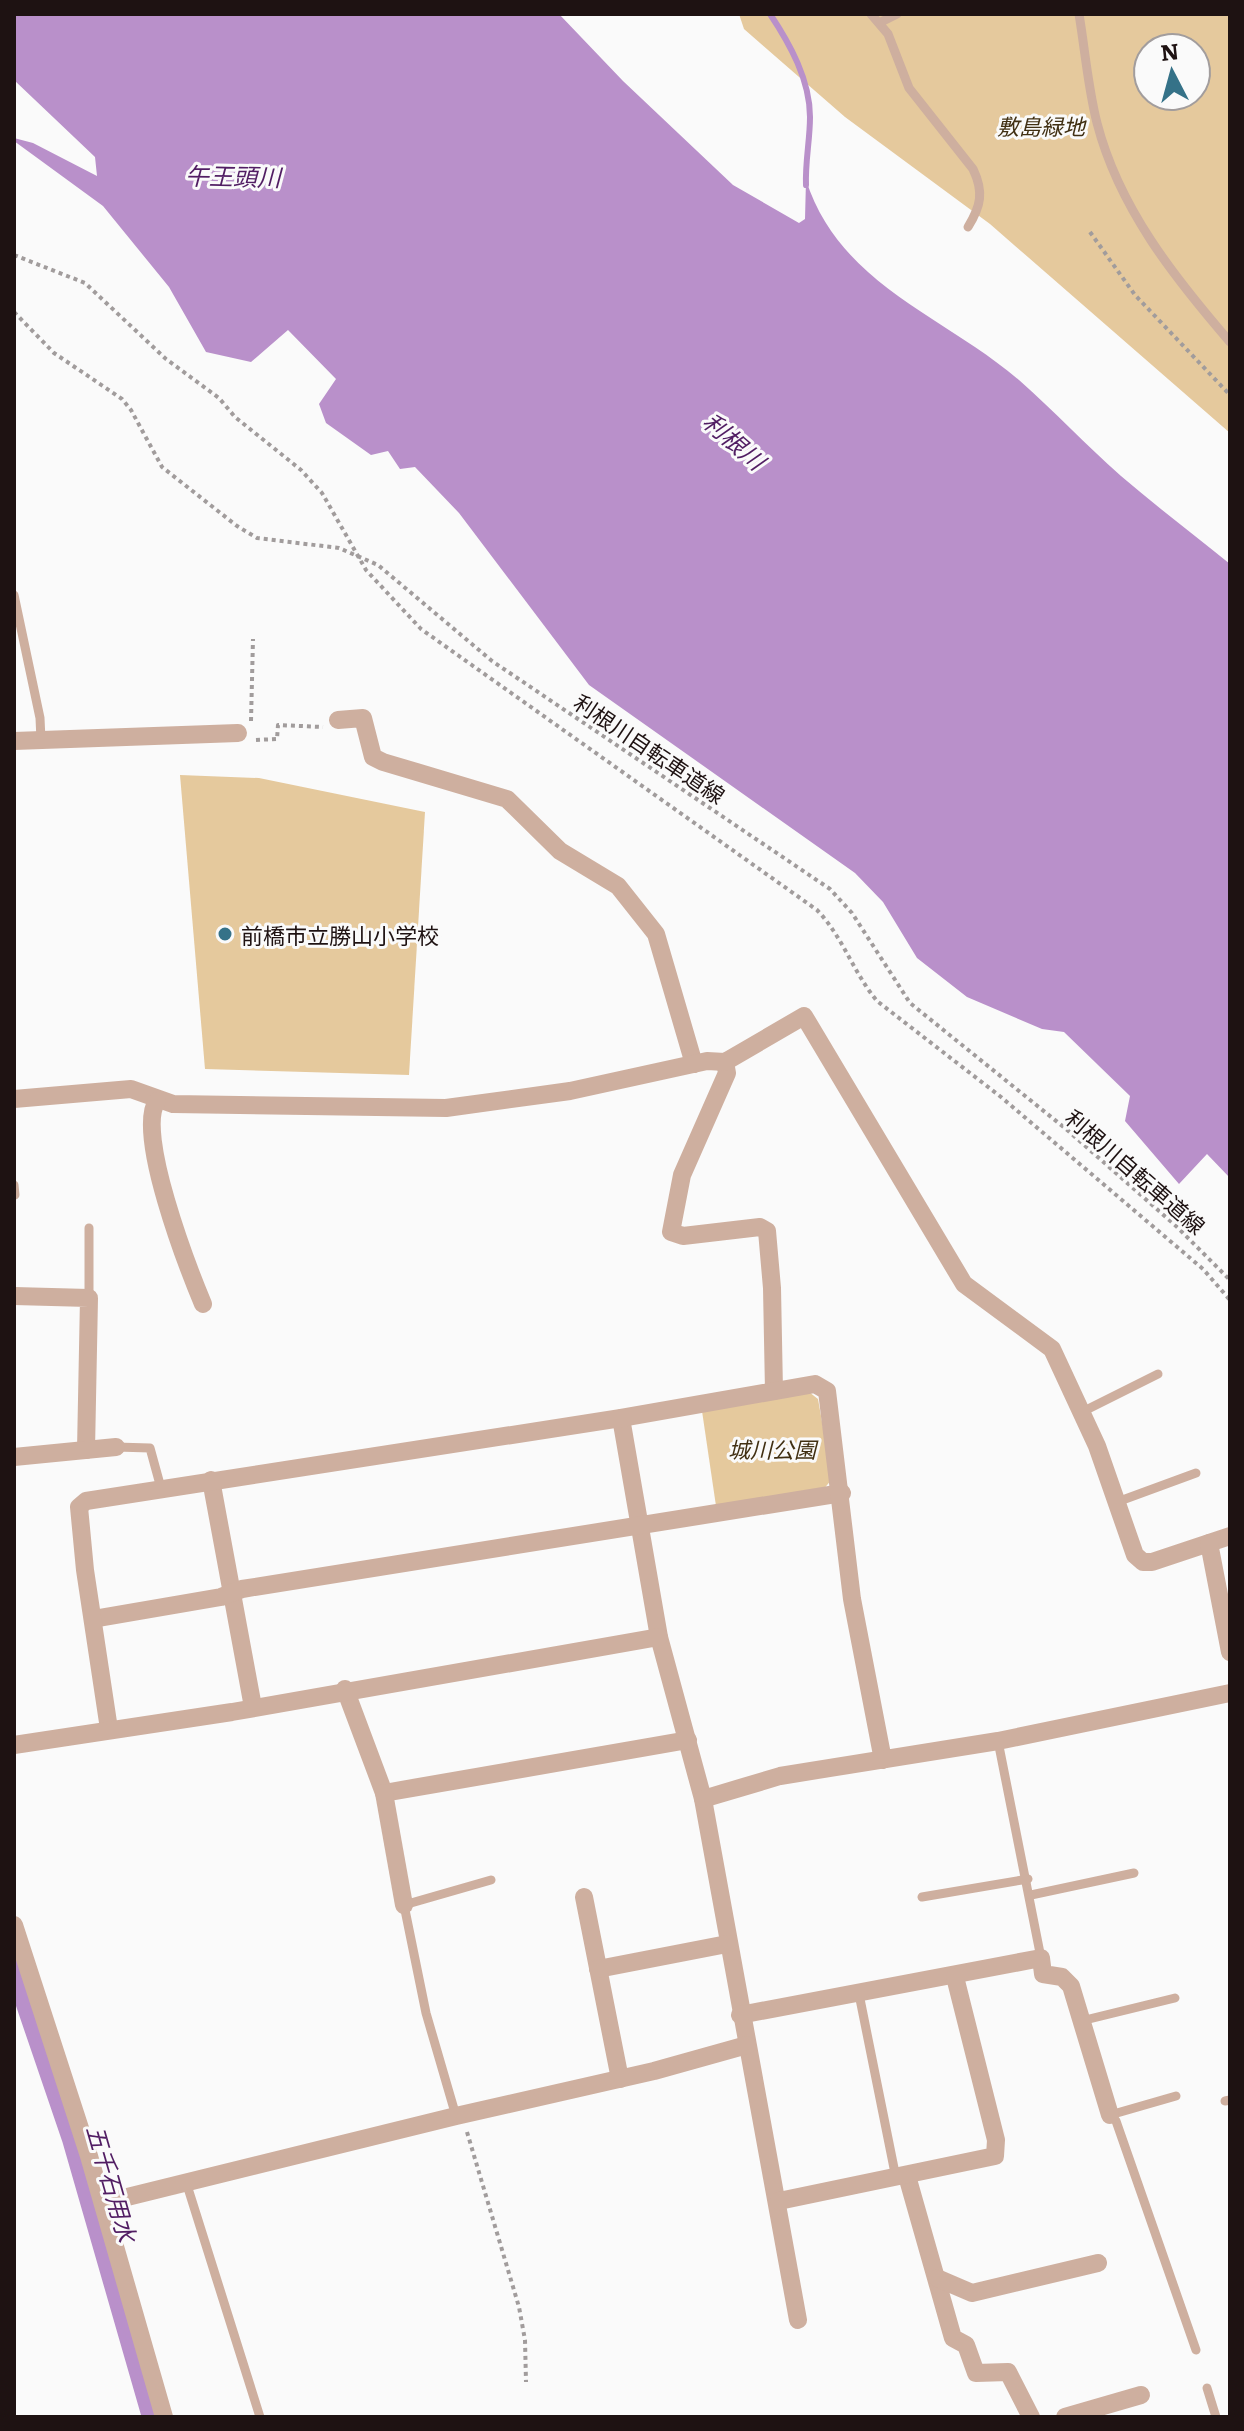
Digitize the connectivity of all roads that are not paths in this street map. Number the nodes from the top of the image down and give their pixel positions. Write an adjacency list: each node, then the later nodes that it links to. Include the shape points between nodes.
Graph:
1 (871, 14): 4 (lane)
2 (897, 14): 4 (lane)
3 (1079, 14): 6 (lane, via 1097,123 1118,182 1183,288)
4 (881, 22): 5 (lane, via 909,88 980,183 980,209)
5 (968, 227)
6 (1230, 342)
7 (14, 595): 10 (lane)
8 (338, 720): 13 (street, via 363,718 373,757 383,762 507,799 560,851 618,886 656,934)
9 (238, 733): 10 (street)
10 (41, 740): 11 (street)
11 (14, 741)
12 (725, 1062): 13 (street); 23 (street, via 727,1073 682,1175 671,1232 683,1236 760,1227 767,1231); 24 (street, via 799,1016 810,1020 964,1284 1048,1344)
13 (694, 1064): 15 (street, via 570,1091 446,1108)
14 (14, 1099): 15 (street, via 131,1089)
15 (157, 1101): 21 (street, via 151,1117 168,1214)
16 (14, 1185): 17 (lane)
17 (15, 1195)
18 (89, 1228): 20 (lane)
19 (14, 1296): 20 (street)
20 (89, 1298): 27 (street)
21 (203, 1304)
22 (1158, 1374): 24 (lane)
23 (774, 1391): 25 (street); 32 (street, via 815,1384 827,1391)
24 (1082, 1412): 33 (street)
25 (621, 1418): 30 (street); 34 (street)
26 (116, 1447): 27 (street); 31 (lane, via 150,1448)
27 (86, 1450): 28 (street)
28 (14, 1457)
29 (1196, 1473): 33 (lane)
30 (211, 1480): 31 (street); 37 (street)
31 (161, 1488): 38 (street, via 86,1501 79,1507)
32 (842, 1493): 34 (street); 48 (street, via 852,1599)
33 (1116, 1502): 36 (street, via 1135,1555 1143,1562)
34 (638, 1526): 37 (street); 39 (street)
35 (1230, 1536): 36 (street)
36 (1209, 1543): 40 (street)
37 (231, 1592): 38 (street); 43 (street)
38 (93, 1619): 44 (street)
39 (659, 1637): 41 (street); 45 (street)
40 (1230, 1652)
41 (345, 1689): 43 (street); 49 (street)
42 (1230, 1693): 46 (street)
43 (253, 1707): 44 (street)
44 (109, 1729): 47 (street)
45 (688, 1740): 49 (street); 50 (street)
46 (998, 1741): 48 (street); 52 (lane)
47 (14, 1745)
48 (883, 1760): 50 (street, via 780,1776)
49 (384, 1793): 57 (street)
50 (703, 1799): 59 (street)
51 (1134, 1873): 54 (lane)
52 (1028, 1879): 54 (lane); 56 (lane)
53 (491, 1880): 57 (lane)
54 (1031, 1895): 60 (lane)
55 (584, 1897): 61 (street)
56 (922, 1897)
57 (404, 1905): 70 (lane, via 426,2013)
58 (14, 1925): 75 (street)
59 (727, 1944): 61 (street); 65 (street)
60 (1041, 1958): 62 (street); 66 (street, via 1043,1974 1062,1977 1071,1986)
61 (598, 1969): 68 (street)
62 (955, 1977): 63 (street); 72 (street, via 997,2149 989,2159)
63 (859, 1994): 65 (street); 72 (lane)
64 (1175, 1998): 66 (lane)
65 (740, 2015): 67 (street)
66 (1081, 2021): 71 (street)
67 (747, 2045): 68 (street); 74 (street)
68 (620, 2079): 70 (street)
69 (1176, 2096): 71 (lane)
70 (459, 2115): 73 (street)
71 (1110, 2115): 79 (lane)
72 (901, 2177): 74 (street); 77 (street)
73 (187, 2185): 75 (street); 83 (lane)
74 (779, 2201): 78 (street)
75 (103, 2203): 82 (street)
76 (1098, 2263): 77 (street, via 972,2293)
77 (937, 2278): 84 (street, via 953,2338 966,2345 976,2373 1008,2372)
78 (798, 2320)
79 (1196, 2350)
80 (1207, 2388): 86 (lane)
81 (1141, 2395): 85 (street)
82 (164, 2417)
83 (260, 2417)
84 (1031, 2417)
85 (1065, 2417)
86 (1216, 2417)

